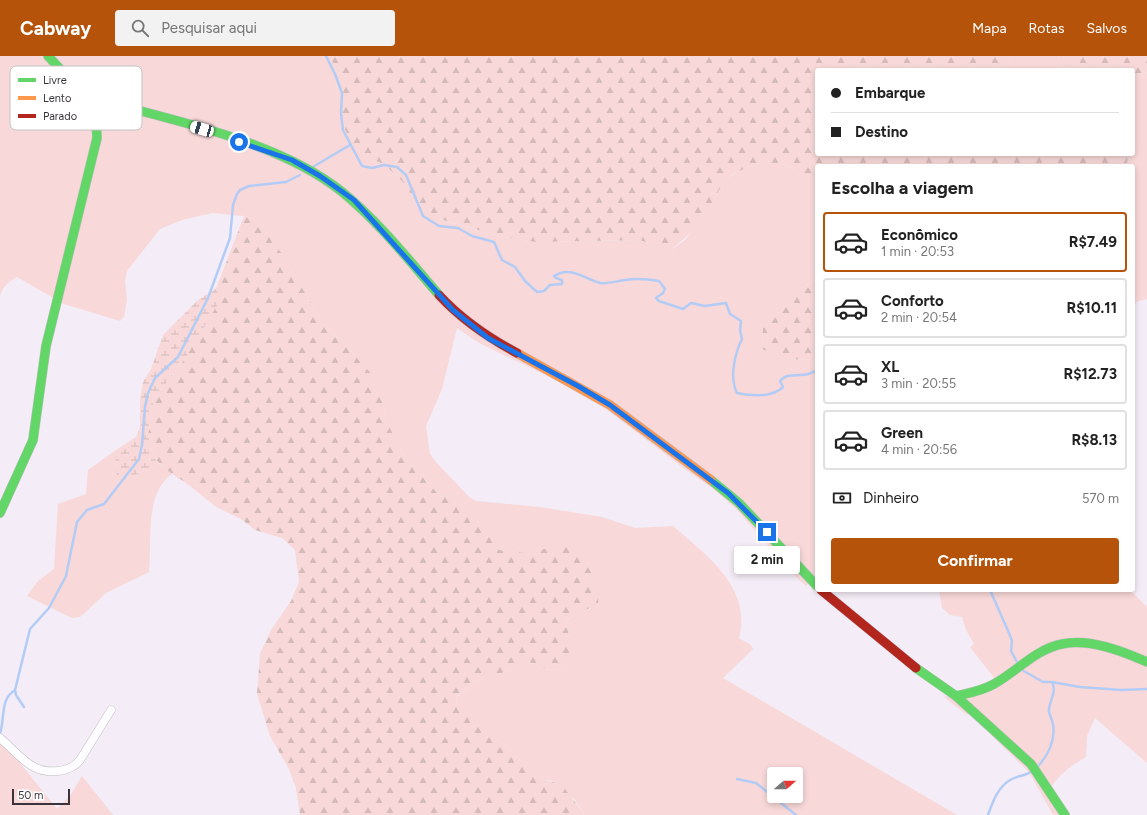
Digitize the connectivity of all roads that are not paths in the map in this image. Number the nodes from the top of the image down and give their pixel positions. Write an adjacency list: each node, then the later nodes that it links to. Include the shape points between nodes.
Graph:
1 (48, 56): 2 (street)
2 (58, 66)
3 (142, 112): 6 (street, via 216,133 292,160 320,176 359,205 453,310 471,326 488,338 610,405 715,483 739,503)
4 (97, 130): 5 (street, via 97,138 46,346 33,440)
5 (0, 513)
6 (815, 584)
7 (823, 592): 9 (street, via 920,671)
8 (1147, 662): 9 (street, via 1117,649 1085,644 1062,644 1044,651 984,689)
9 (956, 696): 12 (street, via 1031,764)
10 (111, 710): 11 (street, via 80,760 68,770 35,767)
11 (0, 738)
12 (1065, 815)

